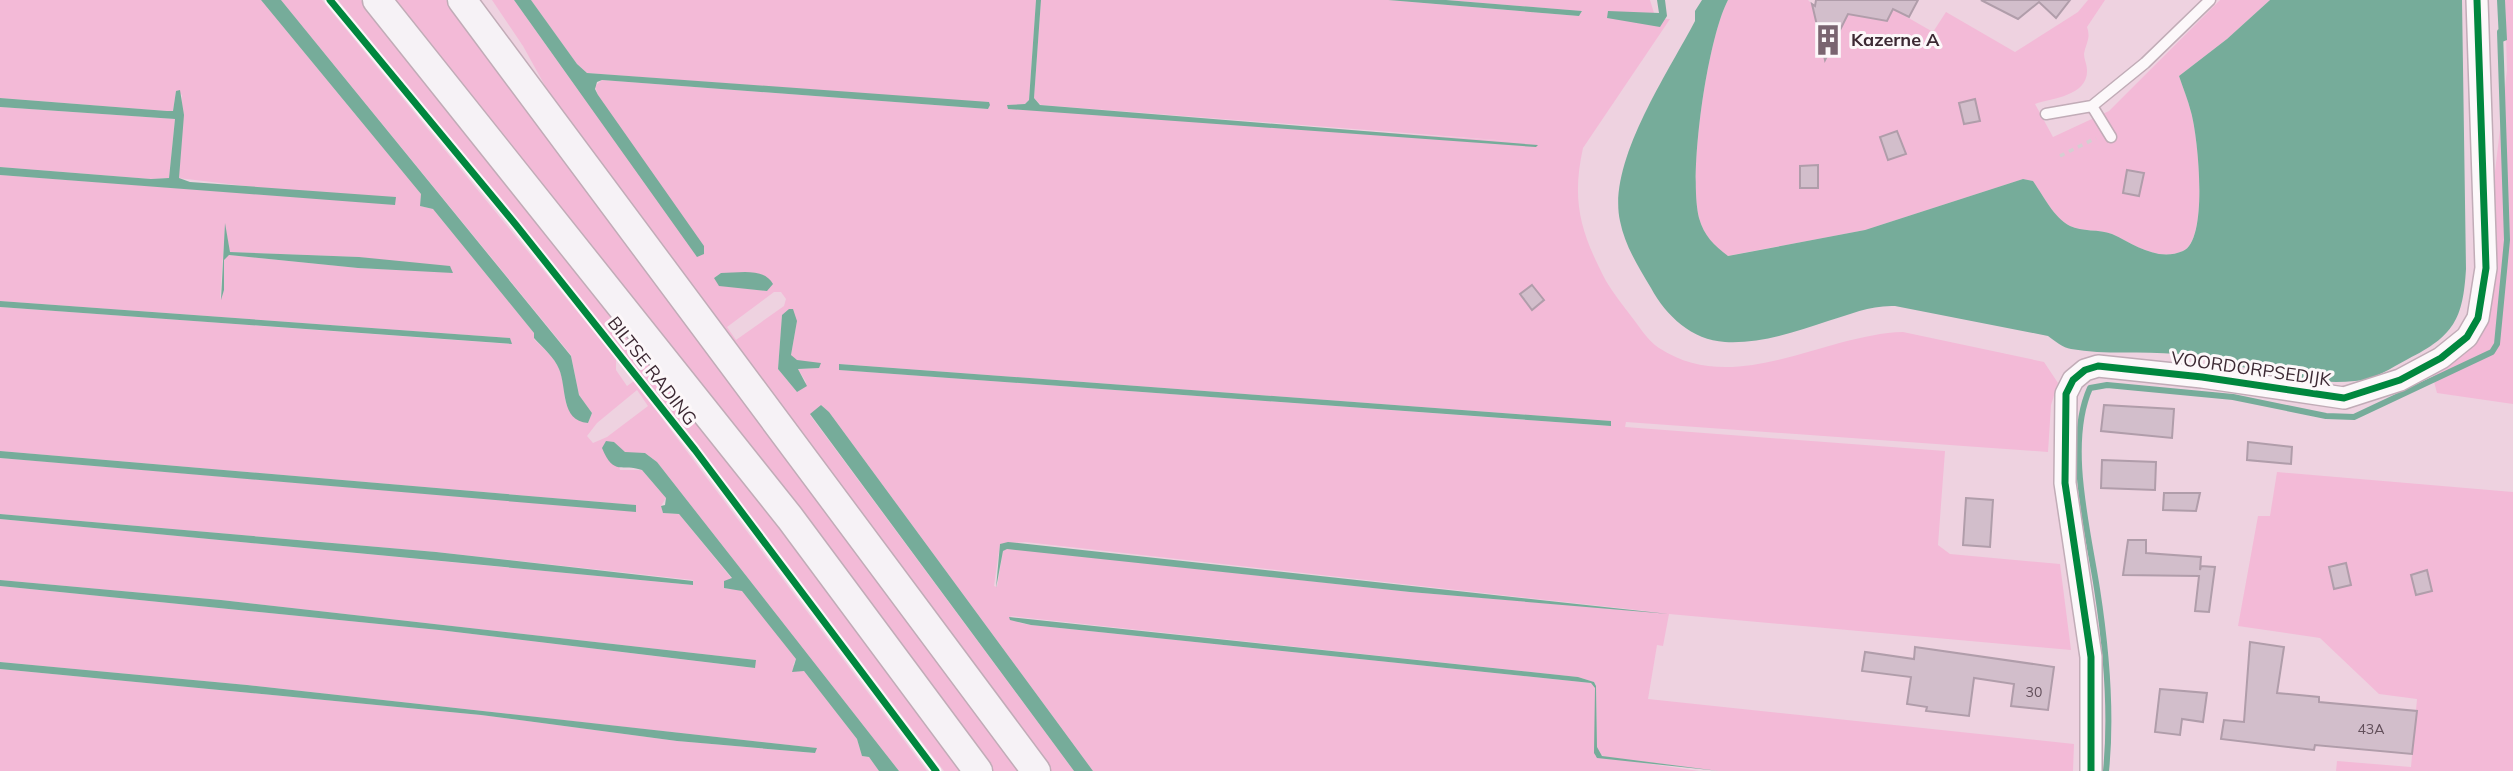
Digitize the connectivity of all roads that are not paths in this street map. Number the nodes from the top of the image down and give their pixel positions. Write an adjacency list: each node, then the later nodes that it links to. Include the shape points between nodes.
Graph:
1 (377, 0): 8 (main road, BILTSE RADING, via 790,518)
2 (462, 0): 9 (main road)
3 (2210, 0): 5 (lane)
4 (2477, 0): 10 (street, VOORDORPSEDIJK, via 2486,268 2478,318 2467,337 2441,358 2400,380 2344,398 2098,366 2073,380 2066,394 2065,482 2091,657)
5 (2092, 106): 6 (lane); 7 (lane)
6 (2046, 114)
7 (2111, 137)
8 (978, 771)
9 (1036, 771)
10 (2091, 771)

